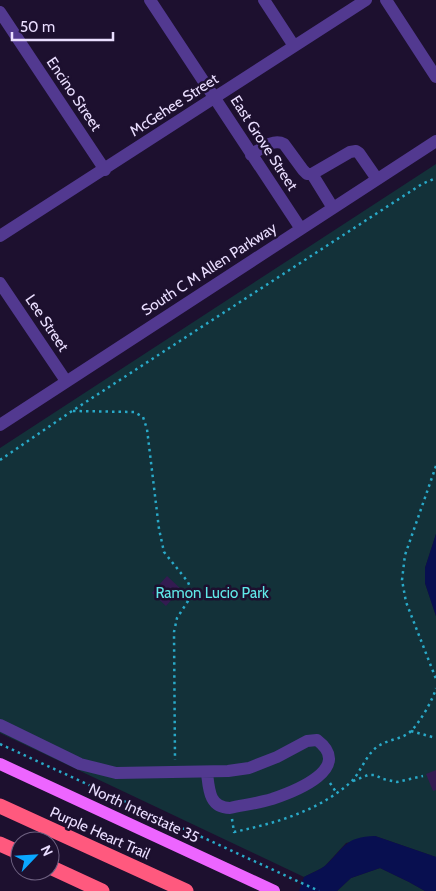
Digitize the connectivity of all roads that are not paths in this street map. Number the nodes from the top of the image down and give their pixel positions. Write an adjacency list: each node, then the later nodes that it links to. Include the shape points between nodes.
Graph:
1 (150, 0): 8 (street, East Grove Street)
2 (264, 0): 6 (street)
3 (366, 0): 6 (street, McGehee Street)
4 (386, 0): 7 (street)
5 (0, 12): 11 (street, Encino Street)
6 (294, 46): 8 (street, McGehee Street)
7 (436, 77)
8 (214, 98): 10 (street, East Grove Street); 11 (street, McGehee Street)
9 (436, 141): 13 (street, South C M Allen Parkway)
10 (251, 155): 12 (street, via 280,142 307,174); 15 (street, East Grove Street)
11 (105, 170): 16 (street, McGehee Street)
12 (312, 174): 13 (street, via 356,151); 14 (street)
13 (377, 179): 14 (street, South C M Allen Parkway)
14 (333, 208): 15 (street, South C M Allen Parkway)
15 (301, 229): 18 (street, South C M Allen Parkway)
16 (0, 236)
17 (0, 283): 18 (street, Lee Street)
18 (66, 381): 19 (street, South C M Allen Parkway)
19 (0, 426)
20 (0, 725): 22 (street, via 80,764 116,773)
21 (0, 764): 27 (main road, North Interstate 35)
22 (207, 772): 22 (street, via 249,768 307,741 317,740 326,746 330,756 328,768 301,787 272,799 230,808 216,804 210,796)
23 (0, 806): 26 (highway, Purple Heart Trail)
24 (60, 872): 25 (highway)
25 (102, 891)
26 (186, 891)
27 (274, 891)

